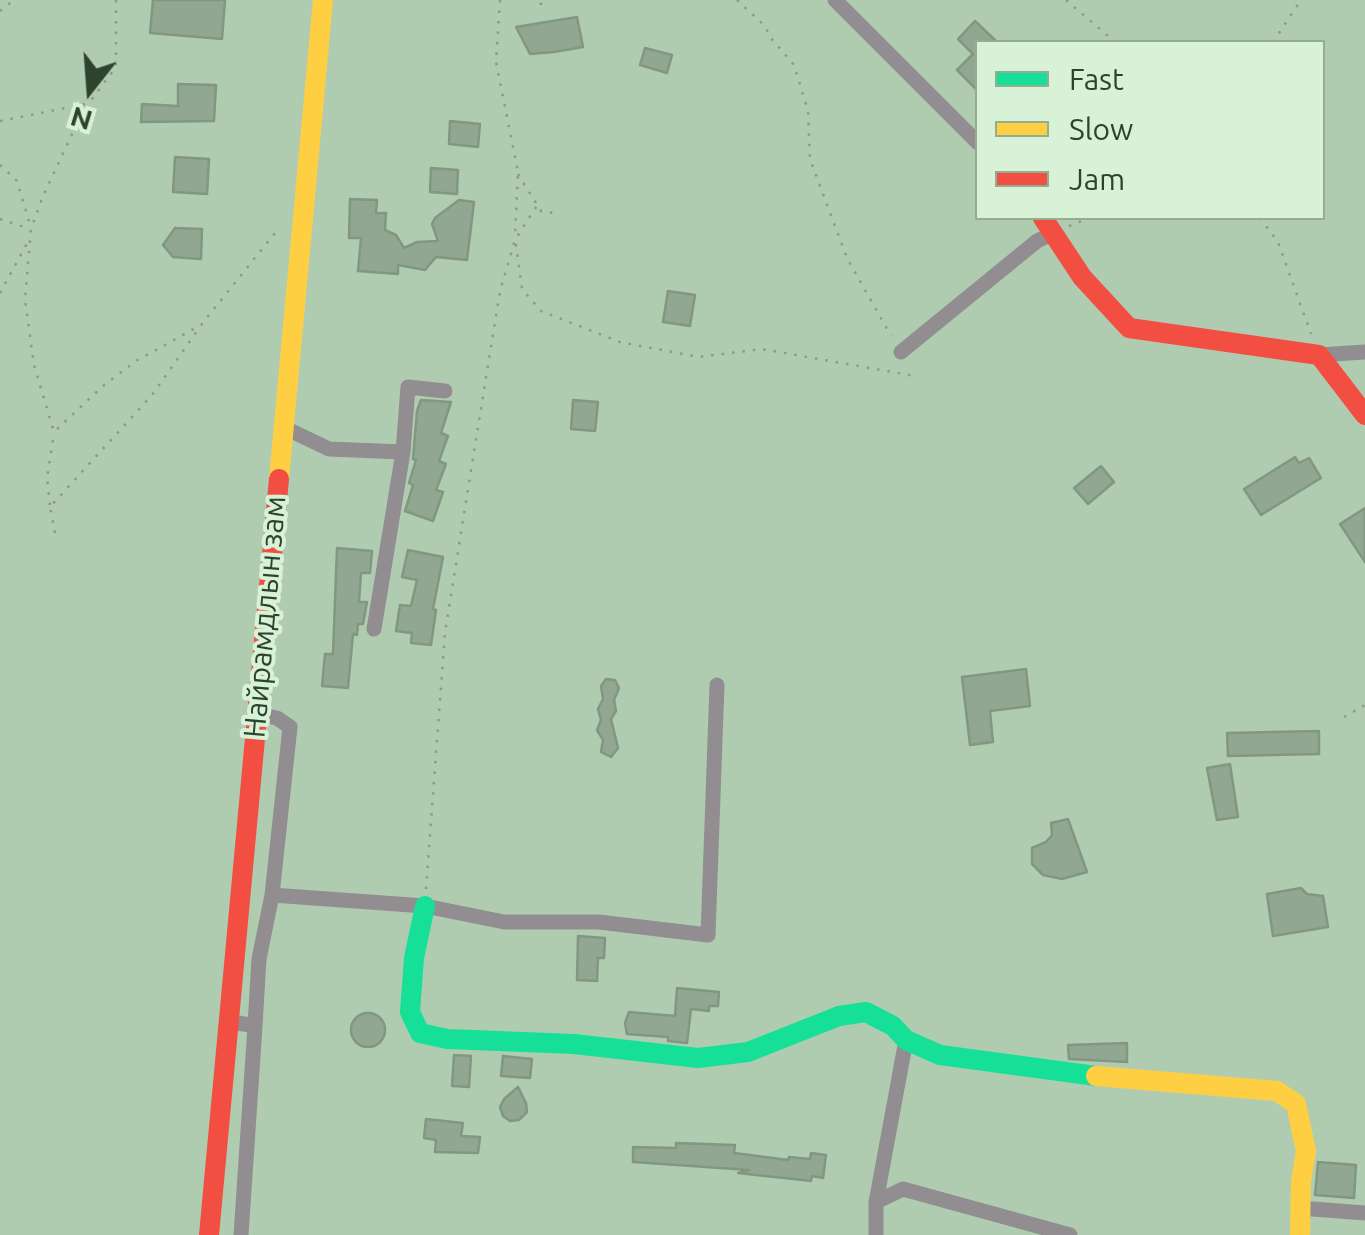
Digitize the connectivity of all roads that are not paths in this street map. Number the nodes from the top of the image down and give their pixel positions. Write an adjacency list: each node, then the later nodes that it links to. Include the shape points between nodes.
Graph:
1 (322, 0): 10 (street, Найрамдлын зам)
2 (835, 0): 3 (street)
3 (975, 141)
4 (1049, 225): 5 (street); 7 (street, via 1082,277 1129,328)
5 (901, 352)
6 (1365, 352): 7 (street)
7 (1318, 355): 9 (street)
8 (446, 390): 11 (street, via 408,388)
9 (1365, 415)
10 (282, 427): 11 (street, via 329,449); 14 (street, Найрамдлын зам)
11 (404, 452): 12 (street)
12 (374, 629)
13 (717, 686): 16 (street, via 708,935 599,922 504,922)
14 (256, 714): 15 (street, via 290,727); 17 (street, Найрамдлын зам)
15 (272, 895): 16 (street); 18 (street)
16 (424, 906): 19 (street, via 410,1012 420,1033 698,1058 748,1052 866,1012)
17 (227, 1021): 18 (street); 23 (street, Найрамдлын зам)
18 (255, 1026): 24 (street)
19 (906, 1040): 20 (street); 21 (street, via 940,1055 1054,1072 1277,1091 1296,1104 1306,1151)
20 (876, 1202): 25 (street); 26 (street, via 903,1189)
21 (1300, 1208): 22 (street); 27 (street)
22 (1365, 1212)
23 (209, 1235)
24 (241, 1235)
25 (876, 1235)
26 (1070, 1235)
27 (1300, 1235)

